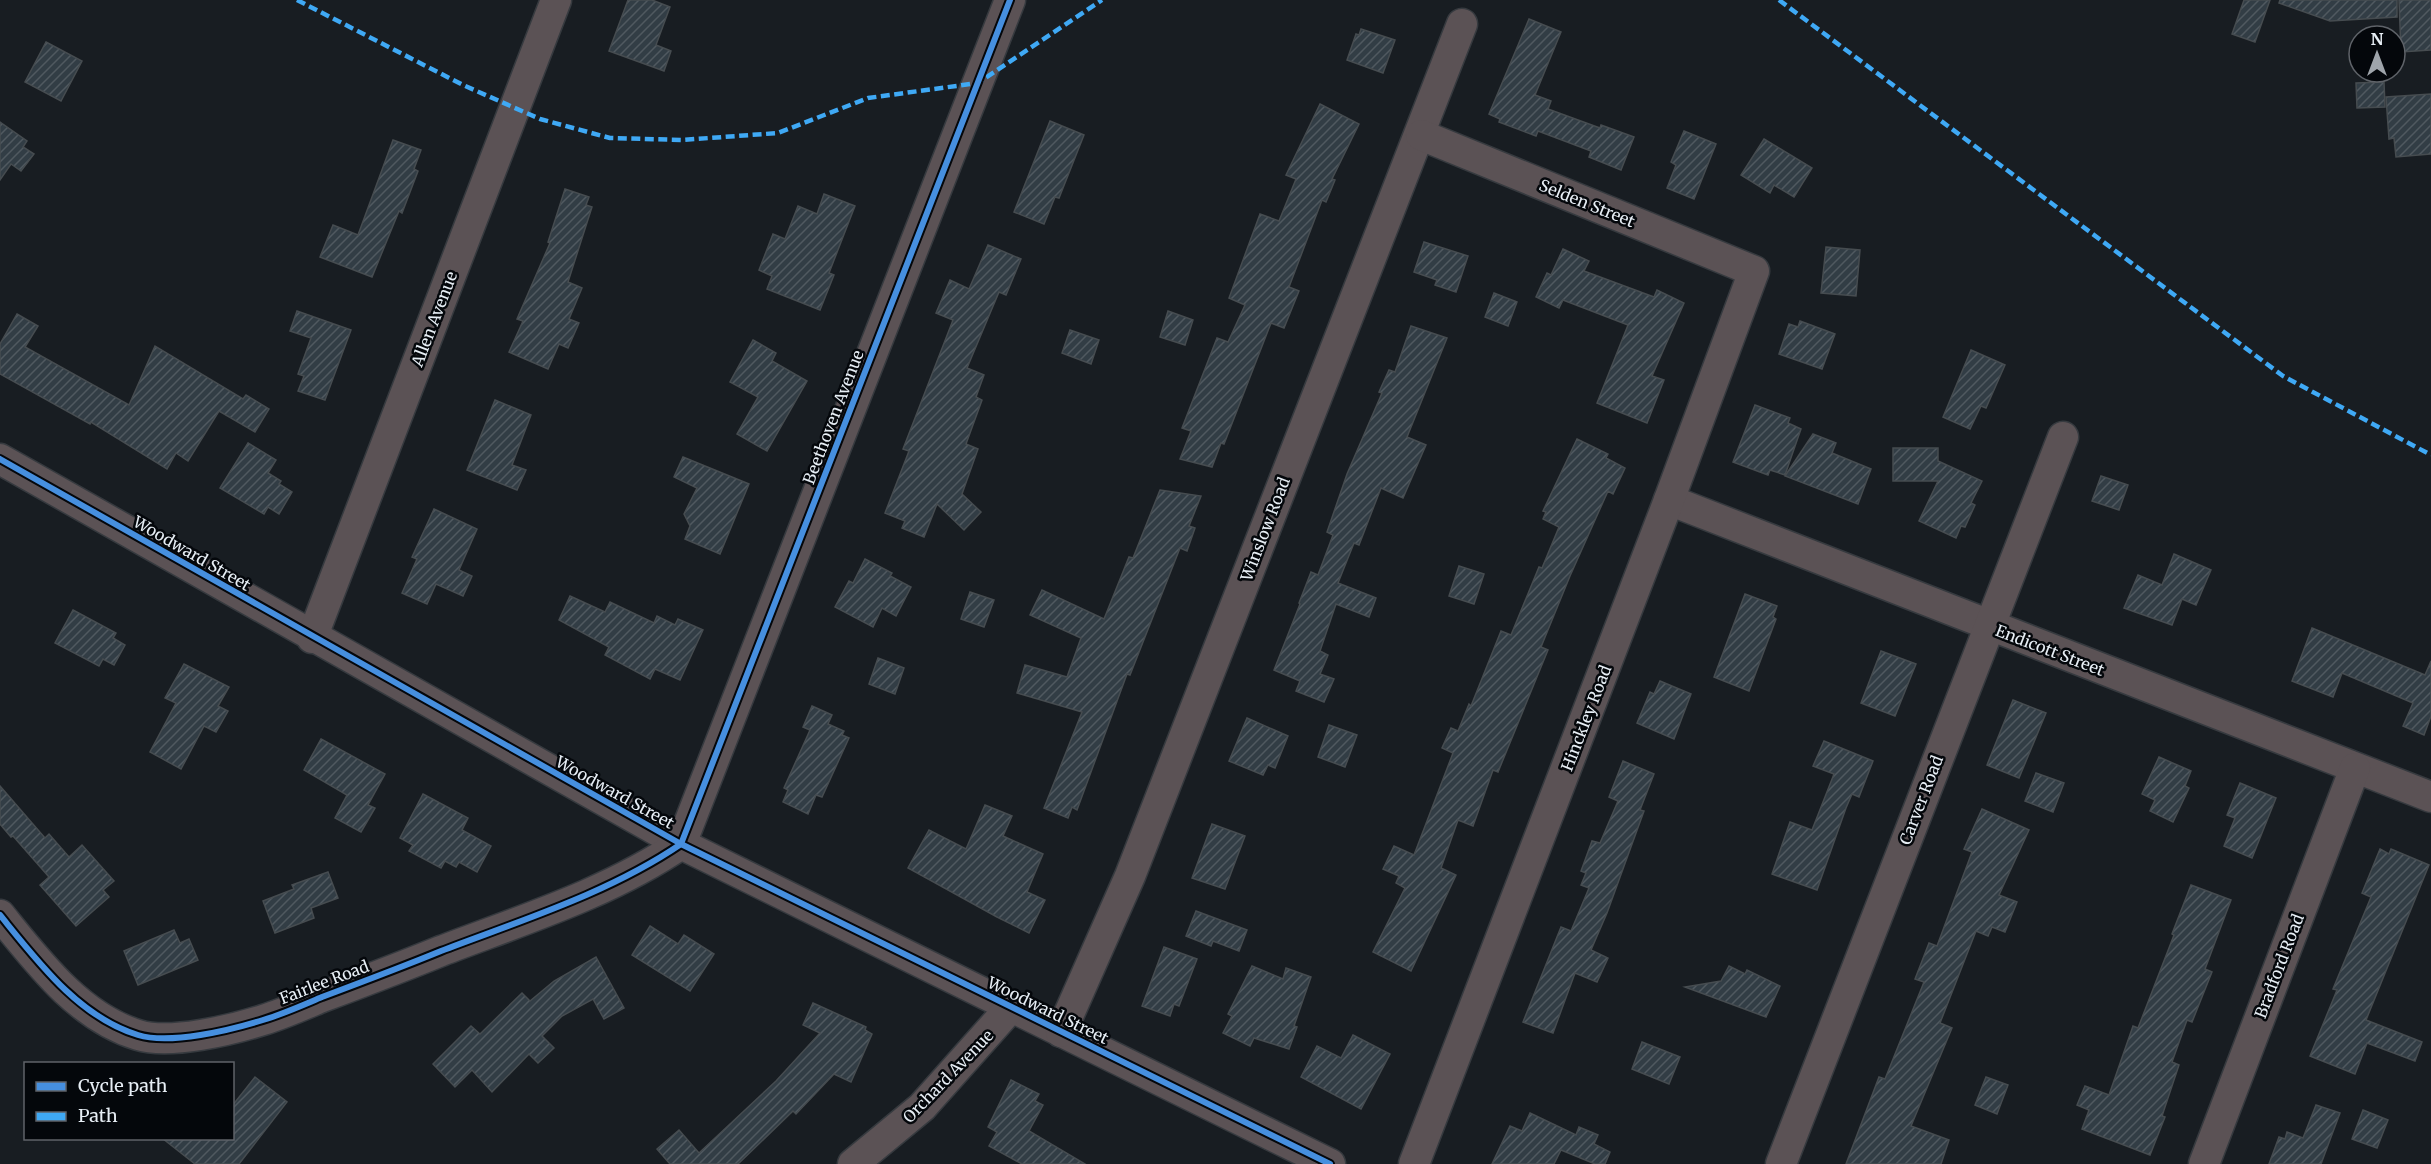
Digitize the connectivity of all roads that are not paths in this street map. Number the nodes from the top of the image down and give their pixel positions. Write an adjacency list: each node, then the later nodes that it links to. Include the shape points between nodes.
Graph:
1 (556, 0): 10 (street, Allen Avenue)
2 (1010, 0): 13 (street, Beethoven Avenue)
3 (1462, 24): 4 (street, Winslow Road)
4 (1420, 135): 5 (street, Selden Street); 16 (street, Winslow Road, via 1130,876)
5 (1754, 271): 8 (street, Hinckley Road)
6 (2063, 437): 9 (street, Carver Road)
7 (0, 459): 10 (street, Woodward Street)
8 (1669, 500): 9 (street, Endicott Street); 19 (street, Hinckley Road)
9 (1989, 626): 11 (street, Endicott Street); 20 (street, Carver Road)
10 (312, 638): 13 (street, Woodward Street)
11 (2355, 768): 12 (street, Endicott Street); 21 (street, Bradford Road)
12 (2431, 798)
13 (681, 844): 14 (street, Fairlee Road, via 618,881 546,911 263,1020 177,1040 140,1036 93,1013 28,950); 15 (street, Woodward Street)
14 (0, 915)
15 (1011, 1007): 16 (street, Woodward Street); 17 (street, Orchard Avenue, via 922,1107)
16 (1061, 1032): 18 (street, Woodward Street)
17 (853, 1164)
18 (1330, 1164)
19 (1414, 1164)
20 (1780, 1164)
21 (2204, 1164)

